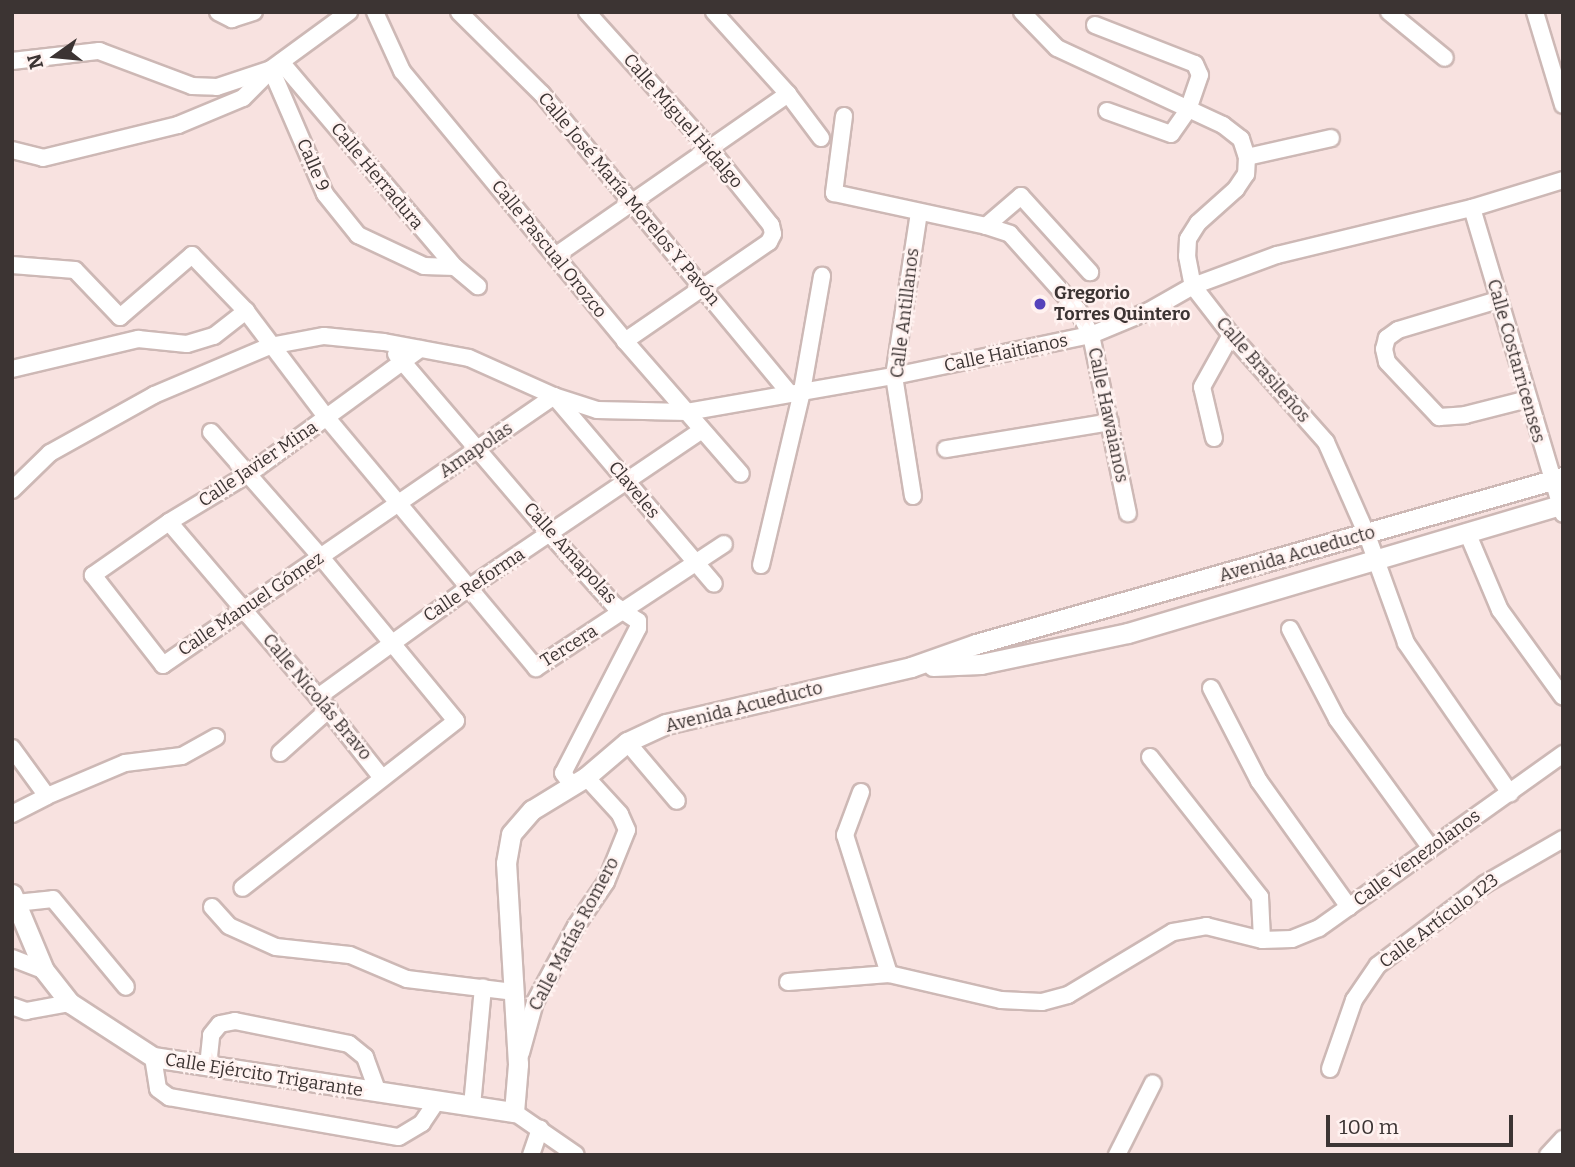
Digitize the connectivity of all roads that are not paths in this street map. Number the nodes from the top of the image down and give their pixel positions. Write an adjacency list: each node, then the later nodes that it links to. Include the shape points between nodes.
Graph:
1 (218, 12): 2 (street, via 232,19)
2 (254, 12)
3 (349, 12): 14 (street)
4 (375, 12): 30 (street, Calle Pascual Orozco, via 402,71)
5 (459, 12): 26 (street, Calle José María Morelos Y Pavón, via 542,94)
6 (587, 12): 22 (street, Calle Miguel Hidalgo)
7 (714, 12): 15 (street)
8 (1022, 12): 17 (street, via 1057,48)
9 (1535, 12): 16 (street)
10 (1397, 15): 12 (street)
11 (1096, 25): 17 (street, via 1195,64 1200,75)
12 (1445, 58)
13 (12, 61): 14 (street, via 99,51 192,86 217,86)
14 (276, 66): 23 (street, via 243,98 178,125 43,158); 32 (street, Calle Herradura); 32 (street, Calle 9, via 325,194 358,235 424,266)
15 (788, 94): 20 (street); 22 (street)
16 (1563, 106)
17 (1188, 110): 18 (street, via 1171,134); 24 (street, via 1223,125 1241,139)
18 (1107, 111)
19 (845, 116): 28 (street, Calle Hawaianos, via 834,193)
20 (821, 138)
21 (1331, 138): 24 (street)
22 (709, 148): 26 (street); 37 (street, Calle Miguel Hidalgo, via 771,225 773,234 769,242)
23 (12, 150)
24 (1248, 157): 36 (street, Calle Brasileños, via 1236,188 1198,223 1188,239 1186,256)
25 (1563, 180): 27 (street, Calle Haitianos)
26 (633, 202): 30 (street); 37 (street, Calle José María Morelos Y Pavón)
27 (1472, 208): 36 (street, Calle Haitianos, via 1277,255); 38 (street, Calle Costarricenses)
28 (919, 212): 29 (street, Calle Hawaianos); 48 (street, Calle Antillanos)
29 (986, 226): 33 (street, via 1021,196); 40 (street, Calle Hawaianos, via 1010,234 1078,310)
30 (555, 256): 42 (street, Calle Pascual Orozco)
31 (12, 265): 39 (street, via 75,270 120,317 192,255)
32 (455, 267): 35 (street, Calle Herradura)
33 (1090, 272)
34 (822, 276): 49 (street)
35 (478, 286)
36 (1193, 286): 40 (street, Calle Haitianos); 41 (street, Calle Brasileños)
37 (703, 288): 42 (street); 49 (street, Calle José María Morelos Y Pavón)
38 (1498, 300): 51 (street, Calle Costarricenses); 51 (street, via 1398,330 1387,338 1387,362 1439,417)
39 (246, 311): 44 (street); 47 (street, via 215,336 187,344 138,339)
40 (1091, 335): 48 (street, Calle Haitianos); 54 (street, Calle Hawaianos)
41 (1231, 335): 57 (street, via 1202,387); 72 (street, Calle Brasileños, via 1326,442)
42 (625, 341): 52 (street, Calle Pascual Orozco)
43 (384, 342): 44 (street, Calle Haitianos, via 324,336); 45 (street, Calle Haitianos); 46 (street, Calle Amapolas)
44 (270, 346): 53 (street); 64 (street, Calle Haitianos, via 142,402 50,453)
45 (420, 349): 46 (street, Calle Javier Mina); 50 (street, Calle Haitianos, via 469,358)
46 (403, 362): 53 (street, Calle Javier Mina); 58 (street, Calle Amapolas)
47 (12, 369)
48 (894, 376): 49 (street, Calle Haitianos); 65 (street, Calle Antillanos)
49 (796, 393): 52 (street, Calle Haitianos); 77 (street)
50 (554, 396): 52 (street, Calle Haitianos, via 597,410); 58 (street, Amapolas); 63 (street, Claveles)
51 (1528, 400): 62 (street, Calle Costarricenses)
52 (687, 412): 55 (street, Calle Pascual Orozco)
53 (327, 418): 60 (street, Calle Javier Mina); 66 (street)
54 (1110, 422): 59 (street); 68 (street, Calle Hawaianos)
55 (702, 430): 61 (street, Calle Pascual Orozco); 63 (street, Calle Reforma)
56 (211, 432): 60 (street)
57 (1214, 439)
58 (480, 449): 66 (street, Amapolas); 71 (street, Calle Amapolas)
59 (946, 449)
60 (250, 473): 69 (street, Calle Javier Mina); 74 (street)
61 (741, 474)
62 (1557, 479): 67 (street, Calle Costarricenses); 72 (main road, Avenida Acueducto)
63 (627, 482): 71 (street, Calle Reforma); 76 (street, Claveles)
64 (12, 490)
65 (913, 496)
66 (398, 502): 74 (street, Calle Manuel Gómez); 80 (street)
67 (1561, 508): 70 (main road, Avenida Acueducto)
68 (1128, 513)
69 (169, 522): 78 (street, Calle Javier Mina); 81 (street, Calle Nicolás Bravo)
70 (1467, 532): 75 (main road, Avenida Acueducto); 87 (street, via 1500,610)
71 (550, 534): 80 (street, Calle Reforma); 82 (street, Calle Amapolas)
72 (1367, 535): 75 (street, Calle Brasileños); 85 (main road, Avenida Acueducto, via 976,644)
73 (724, 544): 76 (street, Tercera)
74 (321, 557): 81 (street, Calle Manuel Gómez); 84 (street)
75 (1374, 560): 85 (main road, Avenida Acueducto, via 1128,634 981,664); 98 (street, Calle Brasileños, via 1406,643)
76 (696, 564): 79 (street, Claveles); 82 (street, Tercera)
77 (761, 565)
78 (93, 575): 81 (street, Calle Manuel Gómez, via 163,665)
79 (714, 584)
80 (470, 587): 82 (street, Tercera, via 536,668); 84 (street, Calle Reforma)
81 (242, 608): 88 (street, Calle Nicolás Bravo)
82 (624, 611): 96 (street, Calle Amapolas, via 638,621 638,628 564,773)
83 (1290, 629): 103 (street, via 1337,719)
84 (391, 643): 88 (street, Calle Reforma); 95 (street, via 456,721)
85 (911, 667): 90 (main road, Avenida Acueducto, via 666,724)
86 (1212, 688): 107 (street, via 1259,780)
87 (1563, 697)
88 (324, 703): 92 (street, Calle Reforma); 95 (street, Calle Nicolás Bravo)
89 (216, 737): 99 (street, via 182,756 124,763)
90 (626, 742): 96 (main road, Avenida Acueducto); 100 (street)
91 (12, 748): 99 (street)
92 (280, 753)
93 (1563, 754): 98 (street, Calle Venezolanos)
94 (1150, 757): 108 (street, via 1259,897)
95 (382, 778): 104 (street)
96 (579, 781): 115 (main road, Avenida Acueducto, via 532,810 511,834 506,863); 119 (street, Calle Matías Romero, via 620,814 627,830 606,882 535,1002)
97 (861, 792): 111 (street, via 845,835)
98 (1510, 793): 103 (street, Calle Venezolanos)
99 (47, 796): 101 (street)
100 (677, 801)
101 (12, 814)
102 (1563, 839): 121 (street, Calle Artículo 123, via 1485,884 1378,965 1354,1000)
103 (1430, 847): 107 (street, Calle Venezolanos)
104 (242, 888)
105 (14, 898): 110 (main road, Calle Ejército Trigarante); 113 (street, via 53,900)
106 (212, 907): 114 (street, via 229,926 276,947 351,955 407,979)
107 (1349, 907): 108 (street, Calle Venezolanos, via 1320,928 1292,939)
108 (1262, 940): 111 (street, Calle Venezolanos, via 1206,926 1173,932 1068,995 1042,1002 1001,1000)
109 (12, 958): 110 (street)
110 (44, 970): 116 (main road, Calle Ejército Trigarante)
111 (889, 974): 112 (street, Calle Venezolanos)
112 (788, 982)
113 (126, 986)
114 (483, 988): 115 (street); 125 (street)
115 (515, 992): 119 (main road, Avenida Acueducto)
116 (70, 1003): 117 (street, via 26,1011); 118 (main road, Calle Ejército Trigarante)
117 (12, 1006)
118 (153, 1057): 120 (main road, Calle Ejército Trigarante); 124 (street, via 158,1089 169,1097 399,1137 422,1123)
119 (518, 1064): 126 (main road, Avenida Acueducto)
120 (208, 1066): 123 (main road, Calle Ejército Trigarante); 123 (street, via 211,1035 220,1024 235,1021 349,1044 365,1057)
121 (1330, 1069)
122 (1153, 1083): 131 (street)
123 (379, 1092): 124 (main road, Calle Ejército Trigarante)
124 (437, 1101): 125 (main road, Calle Ejército Trigarante)
125 (472, 1105): 126 (main road, Calle Ejército Trigarante)
126 (514, 1112): 127 (street)
127 (540, 1129): 129 (street); 130 (street)
128 (1563, 1139): 132 (street)
129 (531, 1155)
130 (576, 1155)
131 (1117, 1155)
132 (1548, 1155)

